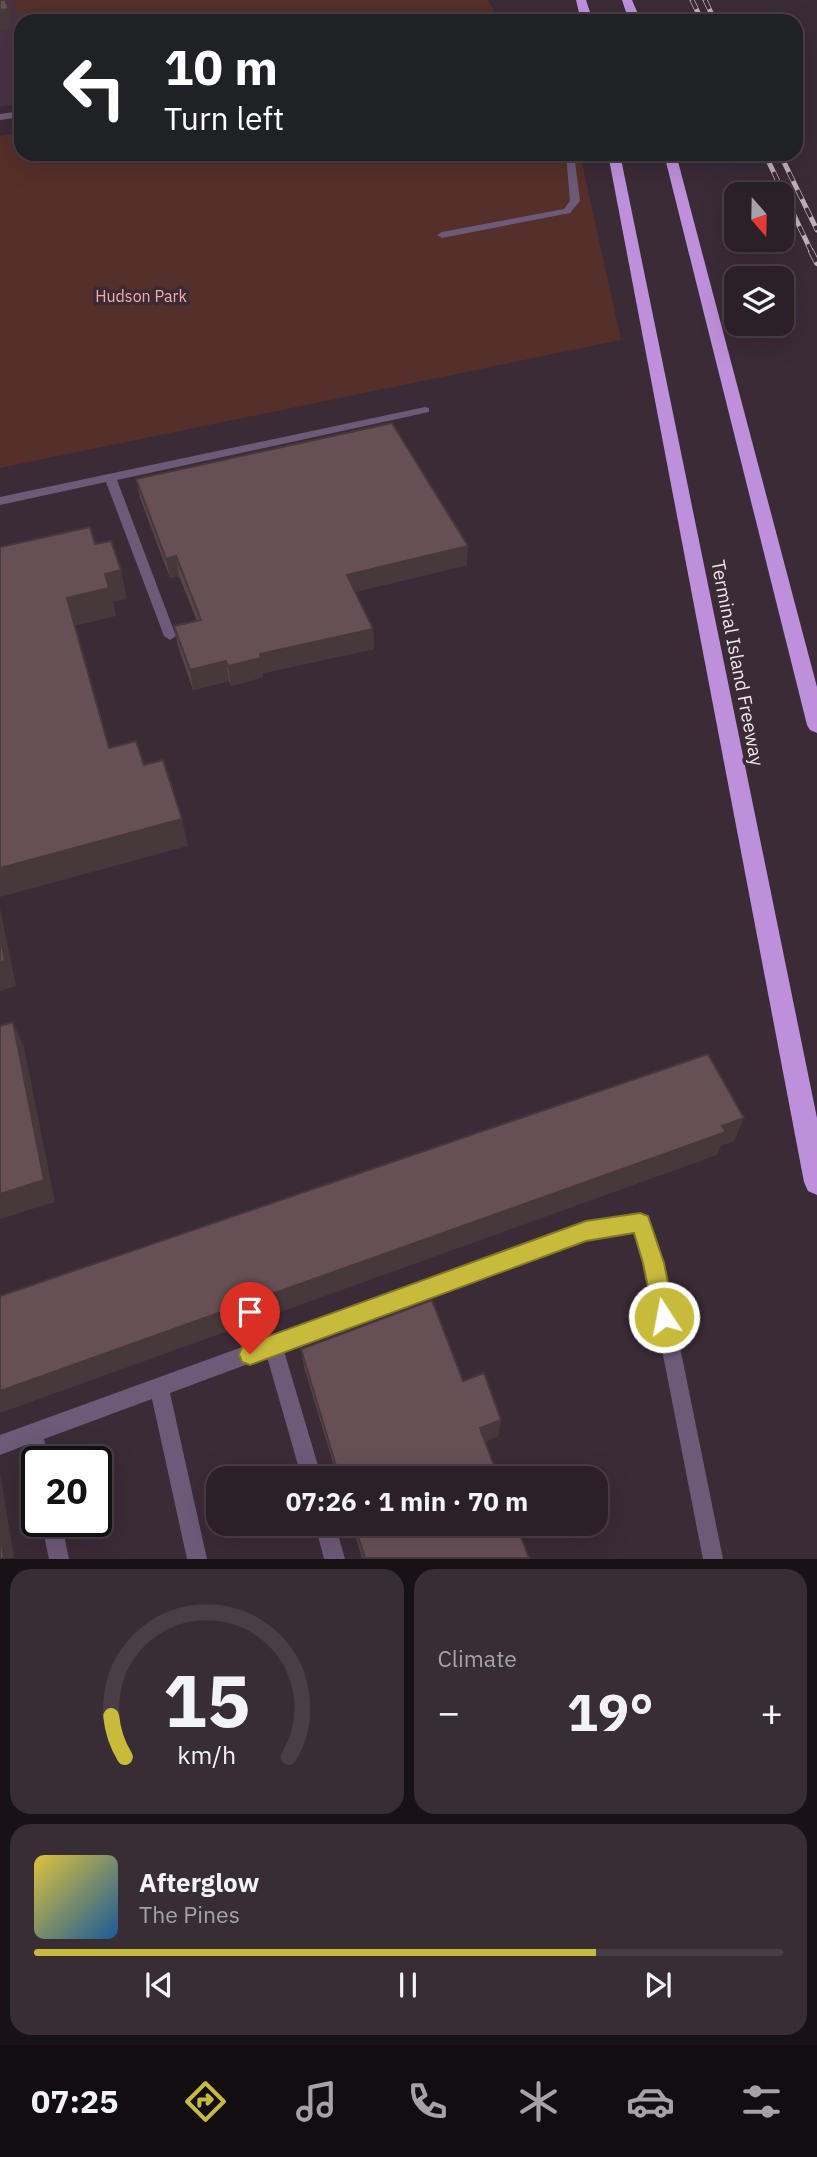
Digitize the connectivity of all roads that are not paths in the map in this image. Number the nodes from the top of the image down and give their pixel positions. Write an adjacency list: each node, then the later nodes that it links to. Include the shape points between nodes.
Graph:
1 (571, 161): 4 (lane, via 575,201 567,211)
2 (615, 161): 10 (highway, Terminal Island Freeway)
3 (672, 161): 9 (highway)
4 (442, 235)
5 (425, 410): 6 (lane)
6 (110, 477): 7 (lane); 8 (lane)
7 (0, 501)
8 (170, 636)
9 (817, 725)
10 (817, 1182)
11 (273, 1346): 12 (lane); 16 (lane); 22 (lane, via 586,1231 640,1223 654,1263)
12 (159, 1388): 13 (lane); 20 (lane)
13 (33, 1433): 14 (lane); 15 (lane)
14 (0, 1445)
15 (36, 1446)
16 (308, 1466)
17 (328, 1536): 21 (lane)
18 (54, 1537): 19 (lane)
19 (59, 1559)
20 (197, 1559)
21 (335, 1559)
22 (713, 1559)

